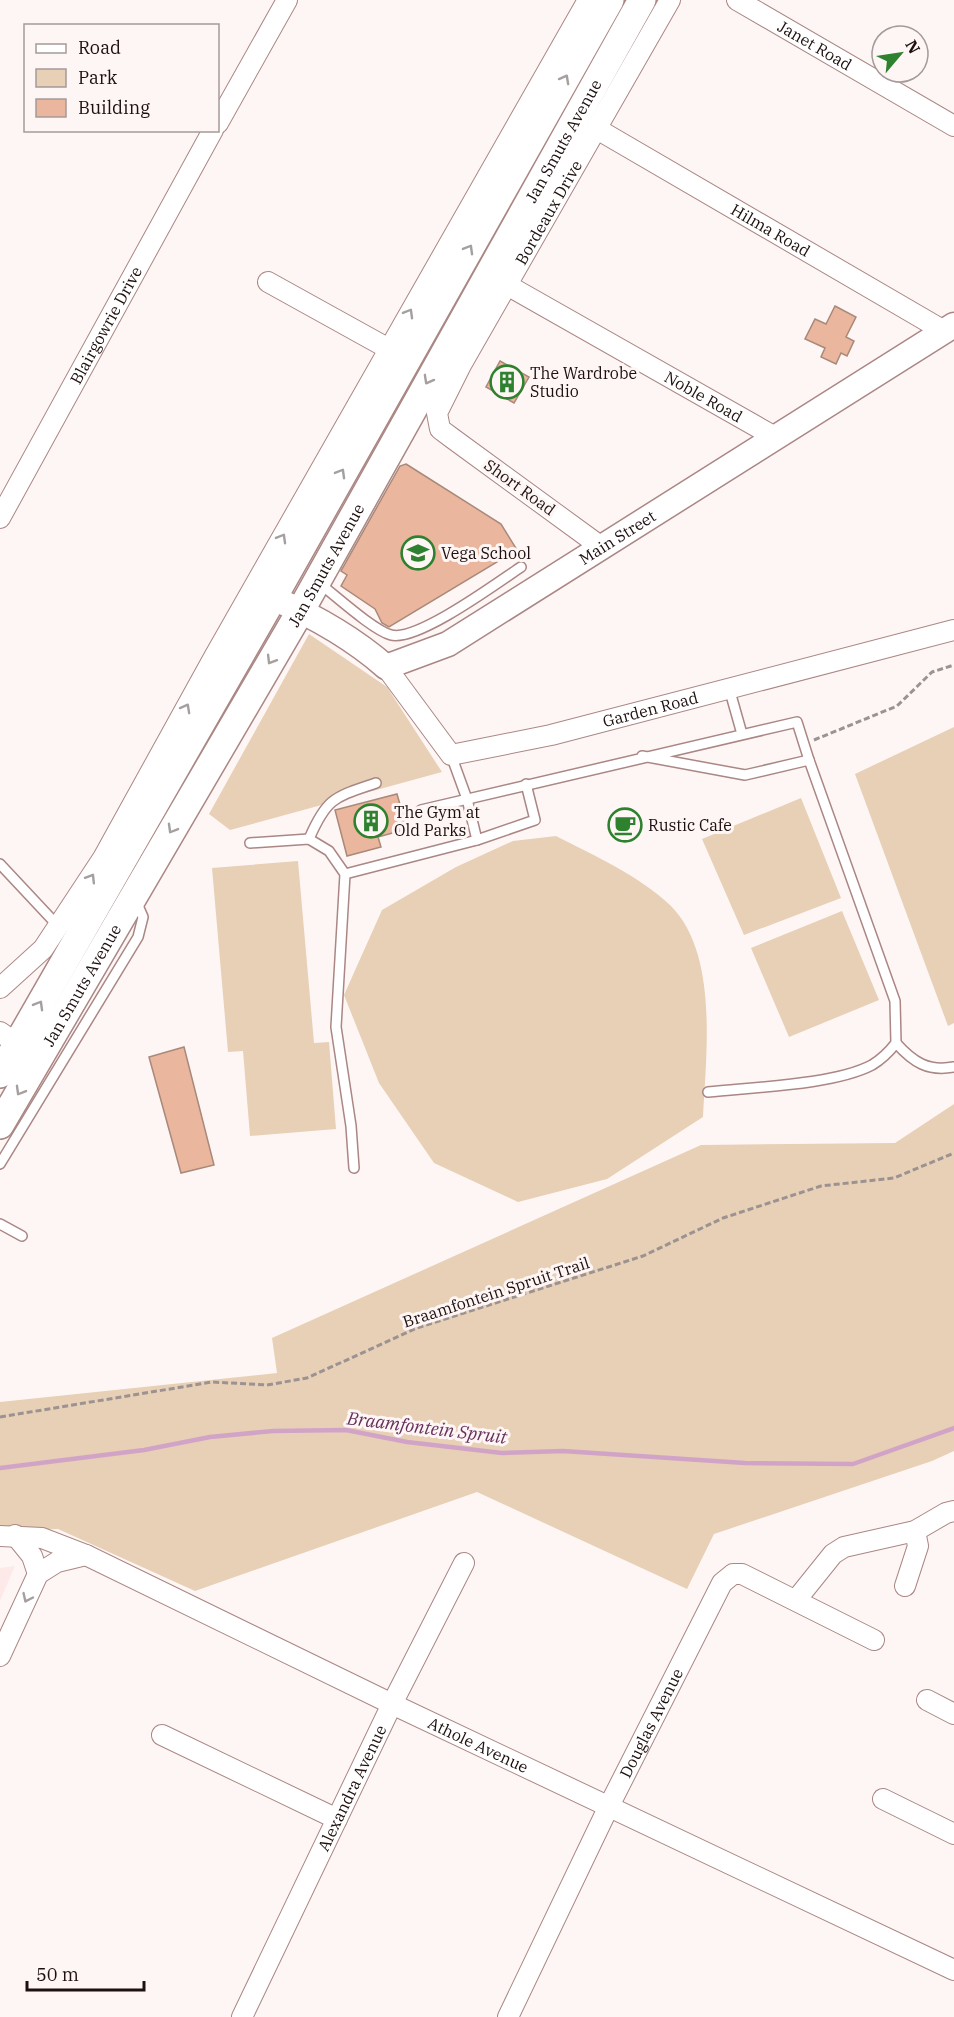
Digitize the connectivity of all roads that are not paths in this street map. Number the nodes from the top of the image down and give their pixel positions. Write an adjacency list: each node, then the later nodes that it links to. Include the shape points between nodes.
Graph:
1 (287, 0): 7 (street)
2 (588, 0): 14 (street, one-way to 2)
3 (610, 0): 21 (main road, Jan Smuts Avenue, one-way to 3)
4 (642, 0): 20 (main road, Jan Smuts Avenue, one-way to 20)
5 (670, 0): 9 (street, Bordeaux Drive)
6 (737, 0): 8 (street, Janet Road)
7 (219, 121)
8 (954, 126)
9 (597, 129): 12 (street, Bordeaux Drive); 13 (street, Hilma Road)
10 (212, 132): 17 (street, Blairgowrie Drive)
11 (268, 282): 14 (street)
12 (507, 285): 15 (street, Bordeaux Drive, via 439,407); 16 (street, Noble Road)
13 (949, 328): 16 (street, Main Street)
14 (389, 349): 42 (street, one-way to 14, via 103,858)
15 (440, 429): 18 (street, Short Road)
16 (775, 437): 18 (street, Main Street)
17 (0, 518)
18 (600, 546): 24 (street, Main Street)
19 (521, 567): 22 (lane)
20 (316, 582): 22 (lane, via 392,635 412,634); 23 (main road, Jan Smuts Avenue)
21 (273, 598): 23 (street); 41 (main road, Jan Smuts Avenue)
22 (458, 609): 24 (lane)
23 (301, 610): 26 (street); 41 (main road, Jan Smuts Avenue, one-way to 41)
24 (471, 630): 26 (street, Main Street, via 429,653)
25 (954, 630): 27 (street, Garden Road)
26 (386, 667): 29 (street)
27 (729, 688): 28 (lane); 29 (street, Garden Road, via 551,735)
28 (742, 734): 30 (lane); 31 (lane, via 797,722)
29 (451, 755): 34 (lane)
30 (642, 756): 31 (lane, via 745,775); 33 (lane)
31 (809, 760): 45 (lane, via 895,1001)
32 (376, 783): 36 (lane, via 335,797 319,815)
33 (526, 784): 34 (lane); 37 (lane, via 536,820)
34 (467, 799): 35 (lane); 37 (lane)
35 (421, 810)
36 (309, 839): 38 (lane); 40 (lane, via 329,851)
37 (477, 840): 40 (lane)
38 (250, 843)
39 (0, 864): 42 (lane)
40 (345, 874): 52 (lane, via 336,1027)
41 (123, 888): 44 (main road, Jan Smuts Avenue, one-way to 41); 46 (main road, Jan Smuts Avenue); 51 (lane, via 143,917 138,937)
42 (59, 927): 43 (street, via 42,949)
43 (0, 988)
44 (8, 1038): 46 (street); 48 (main road, Jan Smuts Avenue)
45 (896, 1043): 47 (lane, via 918,1064 933,1069); 49 (lane, via 883,1058 858,1071)
46 (39, 1058): 50 (main road, Jan Smuts Avenue, one-way to 50)
47 (954, 1067)
48 (0, 1074)
49 (708, 1092)
50 (0, 1125)
51 (0, 1164)
52 (354, 1168)
53 (0, 1224): 54 (lane)
54 (22, 1236)
55 (954, 1511): 56 (street)
56 (915, 1532): 61 (street, via 918,1546); 62 (street, via 844,1547 833,1554)
57 (8, 1536): 58 (street, Athole Avenue, via 42,1538); 60 (street, via 32,1556)
58 (86, 1555): 60 (street, via 57,1562); 66 (street, Athole Avenue)
59 (464, 1563): 66 (street, Alexandra Avenue)
60 (38, 1574): 64 (street, one-way to 64)
61 (905, 1586)
62 (796, 1600): 63 (street, Douglas Avenue); 70 (street, Douglas Avenue, via 742,1574 733,1574 722,1583)
63 (874, 1641)
64 (0, 1656)
65 (927, 1700): 67 (street)
66 (392, 1704): 70 (street, Athole Avenue); 71 (street, Alexandra Avenue)
67 (954, 1714)
68 (162, 1735): 71 (street)
69 (883, 1799): 72 (street)
70 (609, 1806): 73 (street, Athole Avenue); 75 (street, Douglas Avenue)
71 (337, 1820): 74 (street, Alexandra Avenue)
72 (954, 1834)
73 (954, 1970)
74 (242, 2017)
75 (507, 2017)

